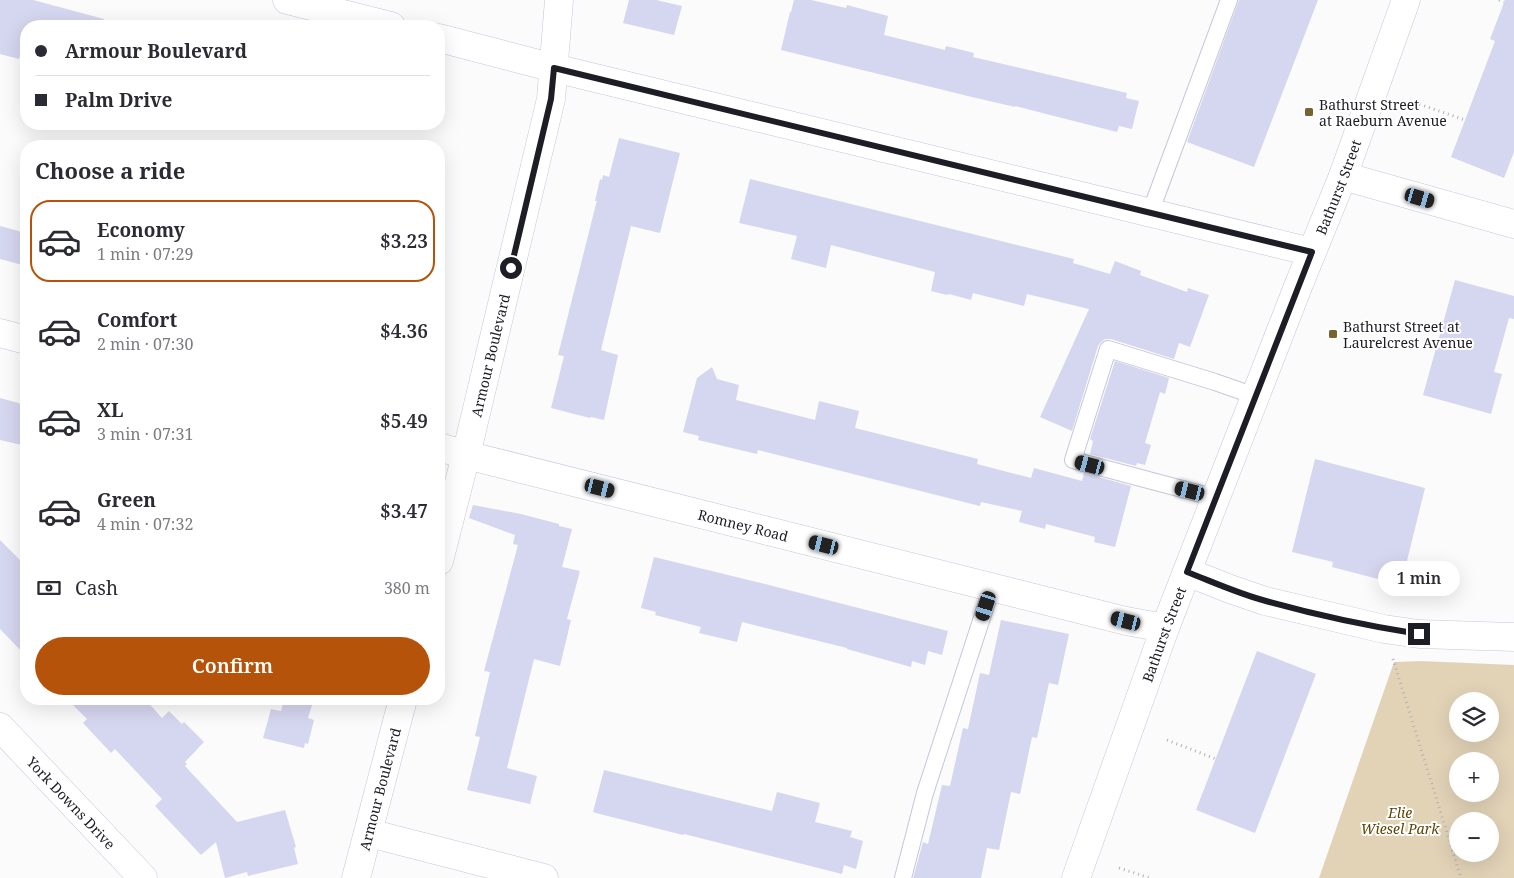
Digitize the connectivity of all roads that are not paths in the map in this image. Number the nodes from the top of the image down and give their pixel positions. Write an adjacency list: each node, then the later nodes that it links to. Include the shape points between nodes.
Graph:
1 (287, 0): 5 (street)
2 (559, 0): 7 (street, Armour Boulevard)
3 (1229, 0): 9 (lane)
4 (1406, 0): 8 (street, Bathurst Street)
5 (368, 20)
6 (445, 40): 7 (street)
7 (554, 68): 9 (street); 16 (street, Armour Boulevard, via 551,99)
8 (1343, 176): 10 (street); 11 (street, Bathurst Street)
9 (1150, 212): 11 (street)
10 (1514, 224)
11 (1312, 252): 14 (street, Bathurst Street)
12 (0, 333): 13 (street)
13 (20, 338)
14 (1255, 396): 17 (street, Bathurst Street); 17 (lane, via 1108,349 1073,460)
15 (445, 449): 16 (street, Romney Road)
16 (466, 455): 18 (street, Armour Boulevard); 20 (street, Romney Road)
17 (1216, 498): 19 (street, Bathurst Street)
18 (445, 537)
19 (1187, 572): 21 (street, Bathurst Street); 22 (street, via 1265,601 1384,629 1419,634)
20 (992, 587): 21 (street, Romney Road); 29 (lane, via 925,793)
21 (1164, 628): 30 (street, Bathurst Street)
22 (1514, 637)
23 (401, 705): 25 (street, Armour Boulevard)
24 (0, 727): 26 (street, York Downs Drive)
25 (369, 833): 27 (street, Armour Boulevard); 28 (street)
26 (143, 878)
27 (356, 878)
28 (544, 878)
29 (903, 878)
30 (1076, 878)

